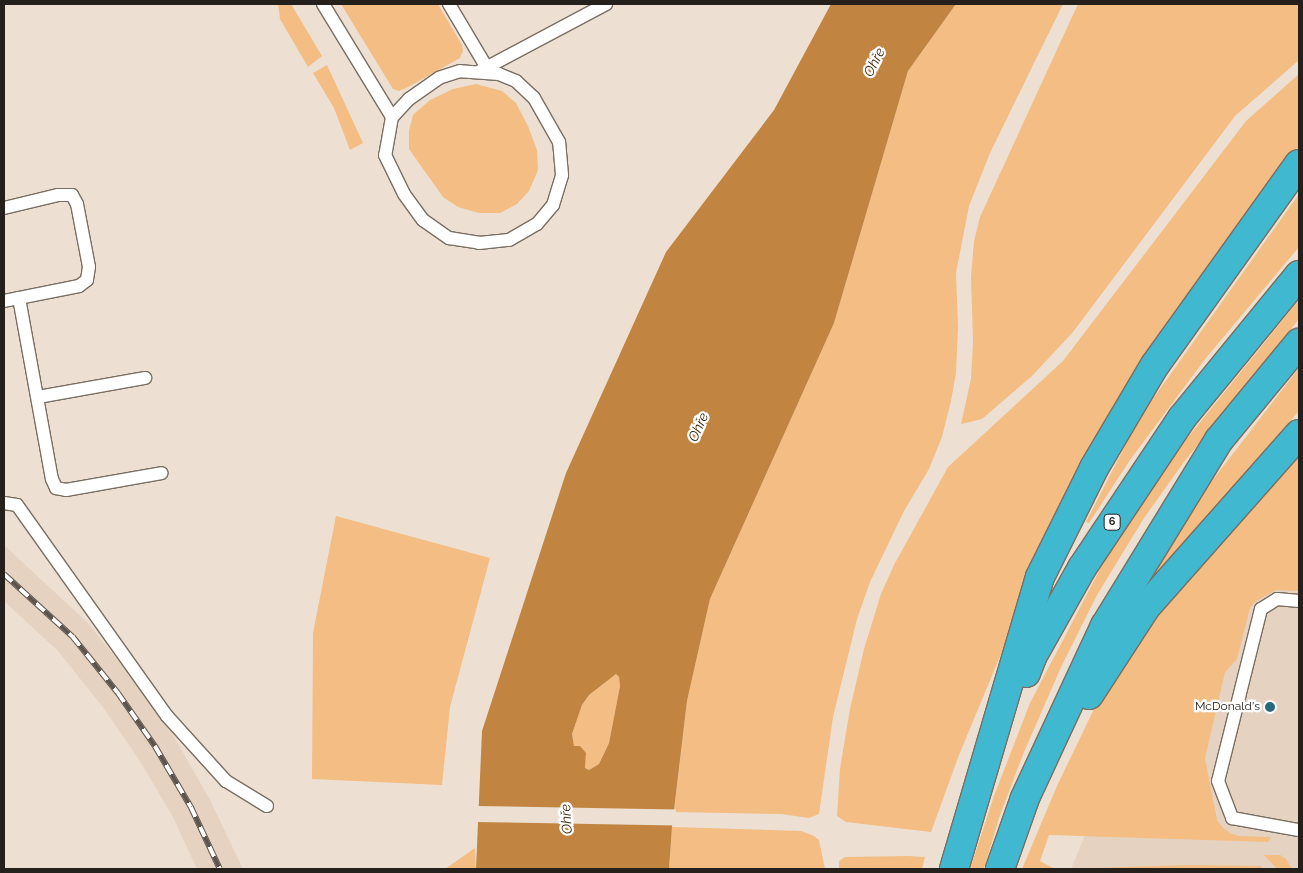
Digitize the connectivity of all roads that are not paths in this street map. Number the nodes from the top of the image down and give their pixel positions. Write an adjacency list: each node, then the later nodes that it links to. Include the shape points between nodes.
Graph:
1 (323, 4): 5 (lane)
2 (449, 4): 4 (lane)
3 (606, 4): 4 (lane)
4 (484, 69): 5 (lane, via 460,71 439,78 408,99); 5 (lane, via 516,81 534,98 559,142 562,175 553,205 537,224 509,240 479,242 449,238 423,220 404,194 385,155)
5 (392, 117)
6 (1299, 164): 19 (highway, via 1155,365 1094,468 1040,577)
7 (4, 208): 9 (lane, via 58,195 72,195 77,204 89,267 87,280 79,286)
8 (1299, 275): 19 (highway, 6, via 1182,418 1082,568 1032,657)
9 (19, 298): 10 (lane); 13 (lane)
10 (4, 301)
11 (1299, 343): 18 (highway, via 1219,440 1104,626)
12 (146, 378): 13 (lane)
13 (38, 397): 15 (lane, via 56,488 66,490)
14 (1299, 434): 18 (highway, via 1146,607)
15 (162, 472)
16 (4, 502): 20 (lane, via 17,504 167,716 226,781)
17 (1299, 601): 21 (lane, via 1277,599 1261,609 1218,780 1232,818)
18 (1026, 798): 23 (highway)
19 (975, 799): 22 (highway, 6)
20 (267, 806)
21 (1299, 830)
22 (954, 869)
23 (1000, 869)

